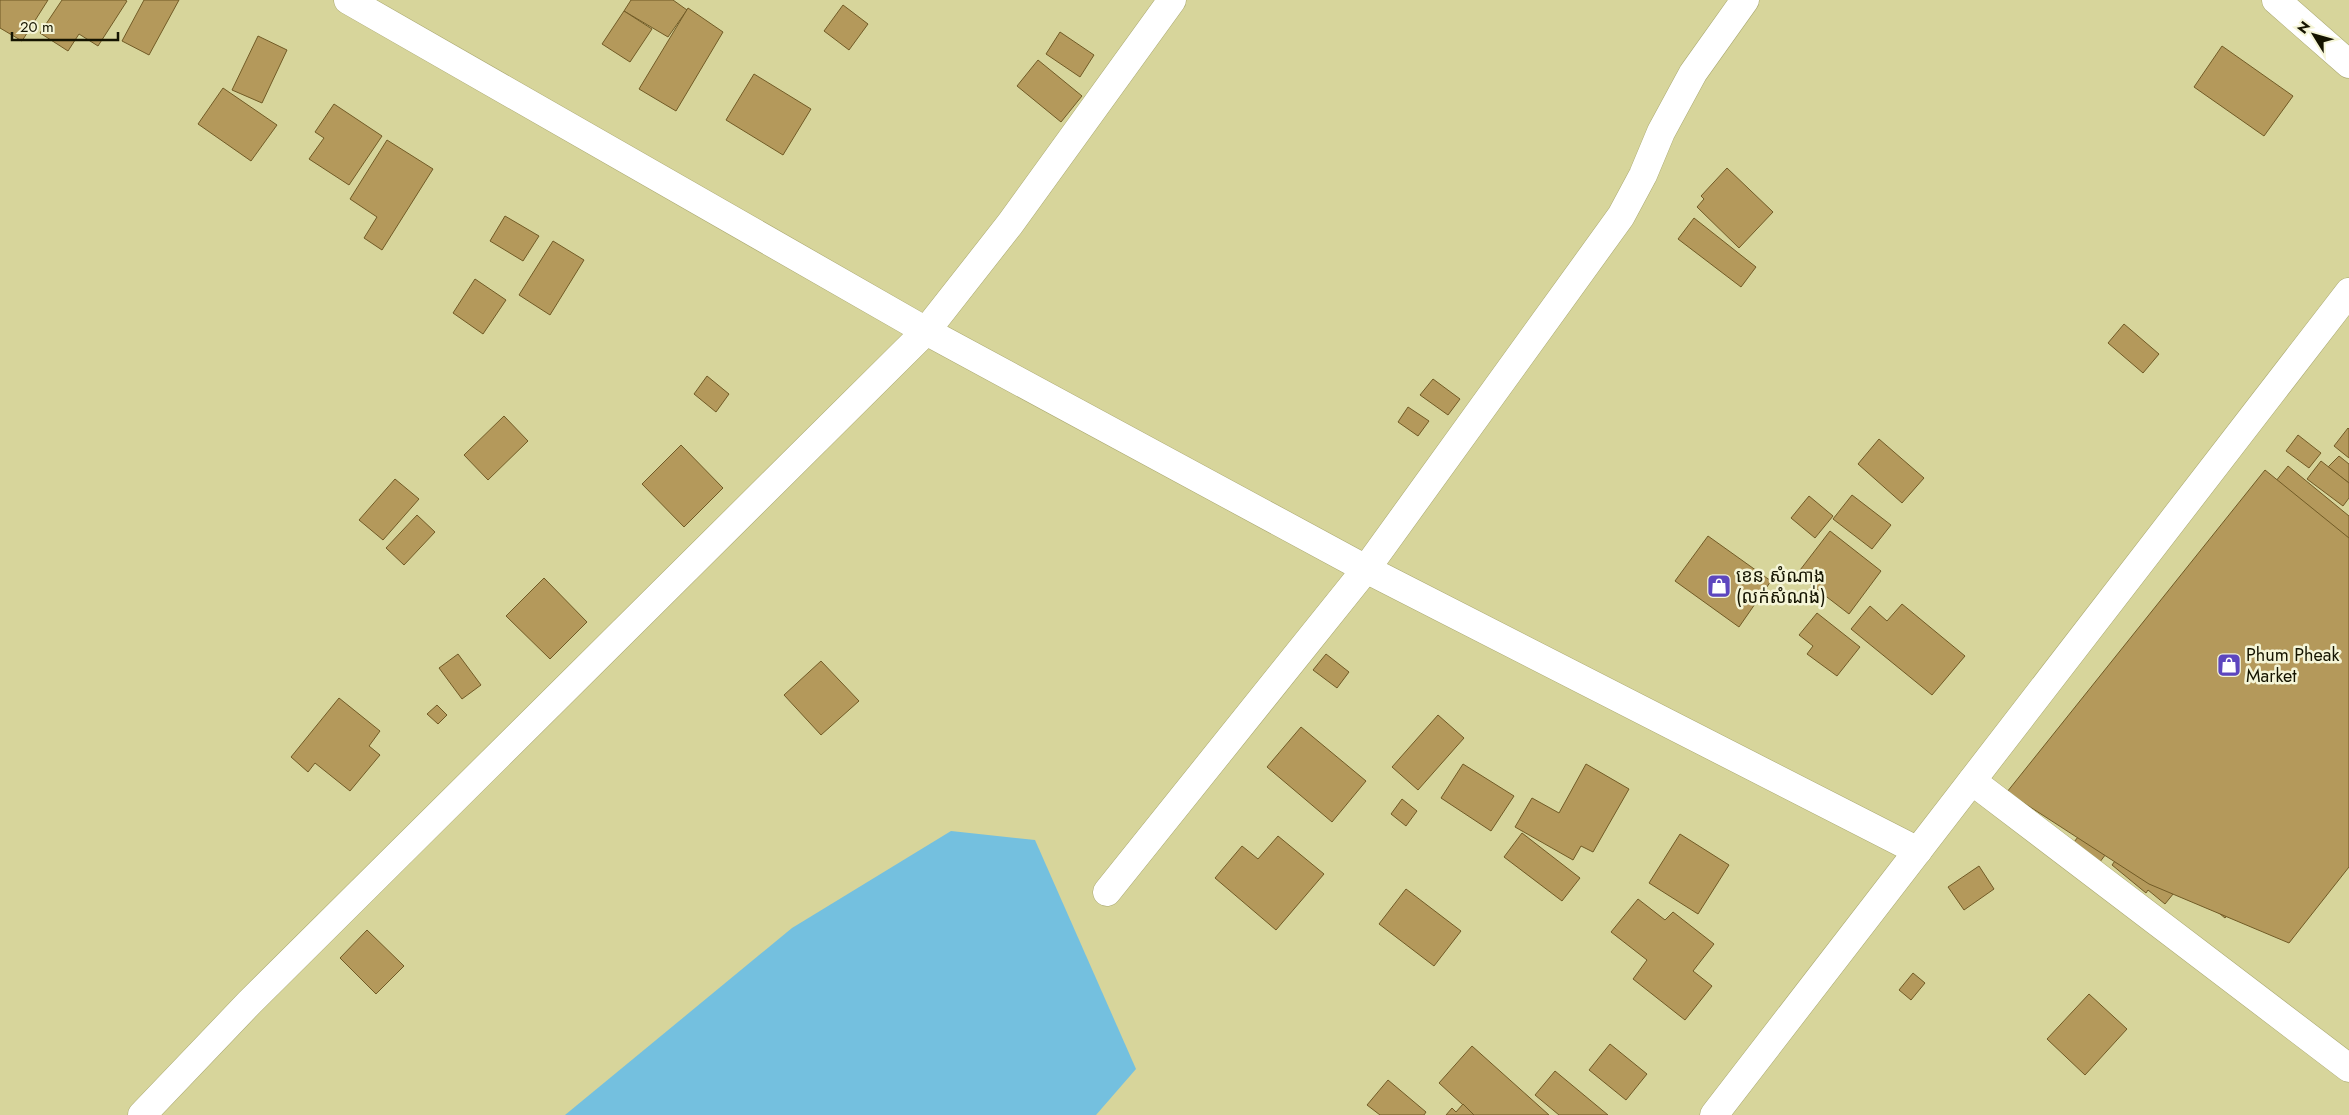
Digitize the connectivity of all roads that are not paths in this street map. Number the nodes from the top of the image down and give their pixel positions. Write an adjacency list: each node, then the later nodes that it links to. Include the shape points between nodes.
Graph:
1 (348, 0): 7 (street)
2 (1172, 0): 7 (street, via 1010,224)
3 (1745, 0): 8 (street, via 1693,73 1620,216)
4 (2276, 0): 5 (street)
5 (2349, 64)
6 (2349, 292): 9 (street)
7 (926, 331): 8 (street); 13 (street, via 249,1003)
8 (1366, 569): 10 (street); 11 (street)
9 (1972, 781): 10 (street); 12 (street)
10 (1918, 851): 14 (street)
11 (1106, 892)
12 (2349, 1068)
13 (142, 1115)
14 (1714, 1115)

